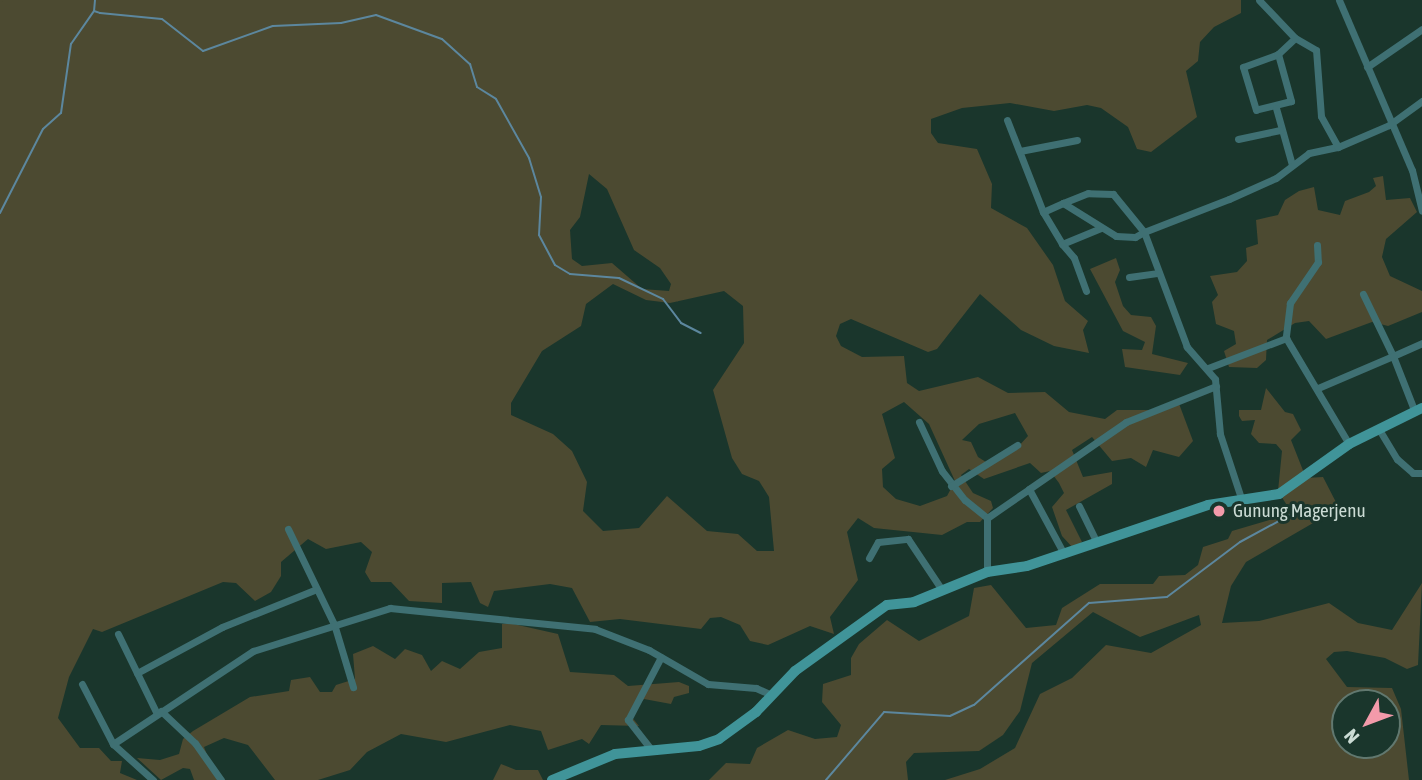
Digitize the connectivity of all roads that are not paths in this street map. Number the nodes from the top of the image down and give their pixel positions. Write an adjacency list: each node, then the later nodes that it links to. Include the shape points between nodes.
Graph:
1 (1259, 0): 4 (street)
2 (1342, 1): 6 (street)
3 (1422, 29): 6 (street)
4 (1295, 38): 5 (street); 14 (street, via 1316,50 1321,116)
5 (1278, 54): 8 (street, via 1291,101); 8 (street, via 1242,69 1254,108)
6 (1367, 67): 10 (street)
7 (1422, 101): 10 (street)
8 (1276, 108): 11 (street)
9 (1007, 120): 15 (street)
10 (1389, 125): 14 (street); 19 (street, via 1412,170)
11 (1280, 130): 12 (street); 16 (street)
12 (1238, 139)
13 (1077, 140): 15 (street)
14 (1338, 147): 16 (street, via 1309,153)
15 (1020, 151): 18 (street)
16 (1292, 165): 21 (street, via 1247,192)
17 (1063, 203): 18 (street); 20 (street); 21 (street, via 1088,193 1113,194)
18 (1043, 212): 22 (street)
19 (1422, 212)
20 (1102, 228): 21 (street, via 1125,239); 22 (street)
21 (1144, 232): 24 (street)
22 (1062, 244): 26 (street, via 1074,258)
23 (1317, 244): 28 (street, via 1318,262 1290,303)
24 (1157, 273): 25 (street); 31 (street, via 1188,347)
25 (1129, 277)
26 (1086, 291)
27 (1363, 294): 30 (street)
28 (1286, 338): 31 (street); 33 (street)
29 (1422, 343): 30 (street)
30 (1393, 356): 33 (street); 34 (street)
31 (1208, 368): 32 (street)
32 (1216, 386): 41 (street, via 1126,422); 42 (street, via 1220,434)
33 (1318, 388): 37 (street)
34 (1418, 410): 36 (main road)
35 (919, 422): 40 (street)
36 (1380, 431): 37 (main road); 39 (street, via 1397,458 1413,473)
37 (1349, 444): 42 (main road, via 1297,485)
38 (1017, 445): 40 (street)
39 (1421, 472)
40 (951, 486): 44 (street)
41 (1029, 489): 44 (street); 47 (street)
42 (1242, 501): 46 (main road, via 1208,505)
43 (1079, 506): 46 (street)
44 (987, 518): 49 (street)
45 (288, 529): 50 (street)
46 (1096, 541): 47 (main road)
47 (1064, 554): 49 (main road)
48 (869, 558): 51 (street, via 878,542 908,539)
49 (987, 572): 51 (main road)
50 (317, 589): 52 (street); 55 (street, via 210,633)
51 (942, 590): 58 (main road, via 881,608)
52 (334, 624): 54 (street, via 390,608 462,612 595,629); 57 (street); 59 (street, via 253,651)
53 (118, 635): 55 (street)
54 (661, 657): 58 (street, via 708,684 756,688); 61 (street, via 628,720)
55 (137, 673): 59 (street)
56 (82, 684): 60 (street)
57 (353, 687)
58 (772, 695): 61 (main road, via 719,739 699,746)
59 (159, 712): 60 (street); 63 (street, via 195,743)
60 (113, 744): 62 (street)
61 (650, 748): 64 (main road, via 592,761)
62 (153, 780)
63 (221, 780)
64 (552, 780)

